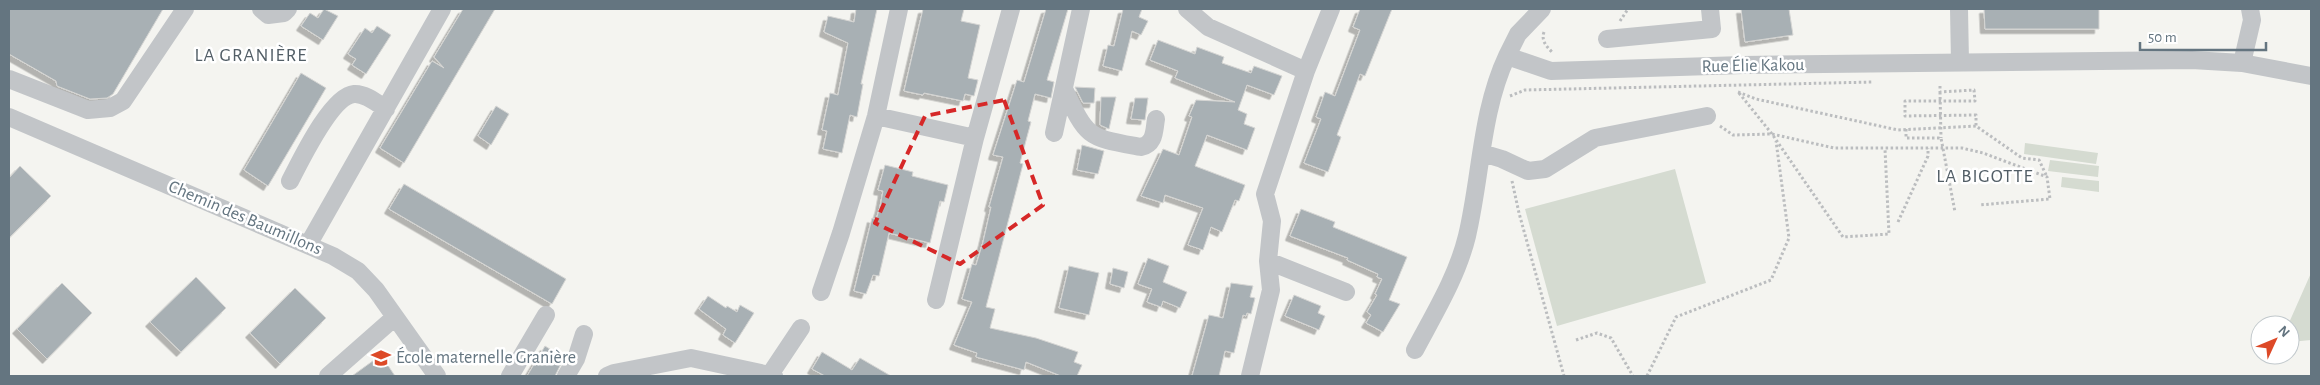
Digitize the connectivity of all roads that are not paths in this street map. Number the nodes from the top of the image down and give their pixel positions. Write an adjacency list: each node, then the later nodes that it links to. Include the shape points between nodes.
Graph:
1 (185, 9): 20 (street, via 123,101 110,108 88,110)
2 (261, 9): 3 (street, via 268,15 284,13)
3 (288, 9)
4 (442, 9): 22 (street)
5 (899, 9): 23 (street)
6 (1011, 9): 28 (street)
7 (1081, 9): 21 (street)
8 (1187, 9): 18 (street, via 1208,27)
9 (1331, 9): 18 (street)
10 (1542, 9): 15 (street, via 1518,34)
11 (1710, 9): 14 (street, via 1712,29)
12 (1958, 9): 16 (street)
13 (2250, 9): 17 (street, via 2252,20)
14 (1607, 39)
15 (1507, 56): 16 (street, Rue Élie Kakou, via 1551,71); 29 (street, via 1497,78)
16 (1960, 62): 17 (street, Rue Élie Kakou, via 2192,60)
17 (2242, 63): 19 (street, Rue Élie Kakou)
18 (1306, 71): 32 (street, via 1264,194 1272,221)
19 (2311, 76)
20 (9, 79)
21 (1064, 89): 26 (street, via 1080,122 1089,133 1102,140 1141,147 1148,145 1153,139); 27 (street)
22 (386, 109): 30 (street, via 364,96 353,94 343,100 318,131); 31 (street)
23 (876, 116): 28 (street); 33 (street)
24 (1707, 116): 29 (street, via 1595,138 1545,169 1528,171)
25 (9, 117): 31 (street, Chemin des Baumillons)
26 (1156, 119)
27 (1054, 133)
28 (975, 138): 35 (street)
29 (1482, 153): 40 (street, via 1466,237 1456,268)
30 (290, 181)
31 (308, 245): 37 (street, Chemin des Baumillons, via 358,271)
32 (1268, 261): 34 (street); 47 (street, via 1271,290)
33 (821, 292)
34 (1346, 292)
35 (936, 300)
36 (546, 315): 43 (street)
37 (395, 317): 41 (street); 42 (street, Chemin des Baumillons)
38 (801, 328): 46 (street)
39 (584, 334): 44 (street)
40 (1415, 350)
41 (328, 376)
42 (437, 376)
43 (510, 376)
44 (566, 376)
45 (606, 376): 46 (street, via 691,358)
46 (771, 376)
47 (1250, 376)

